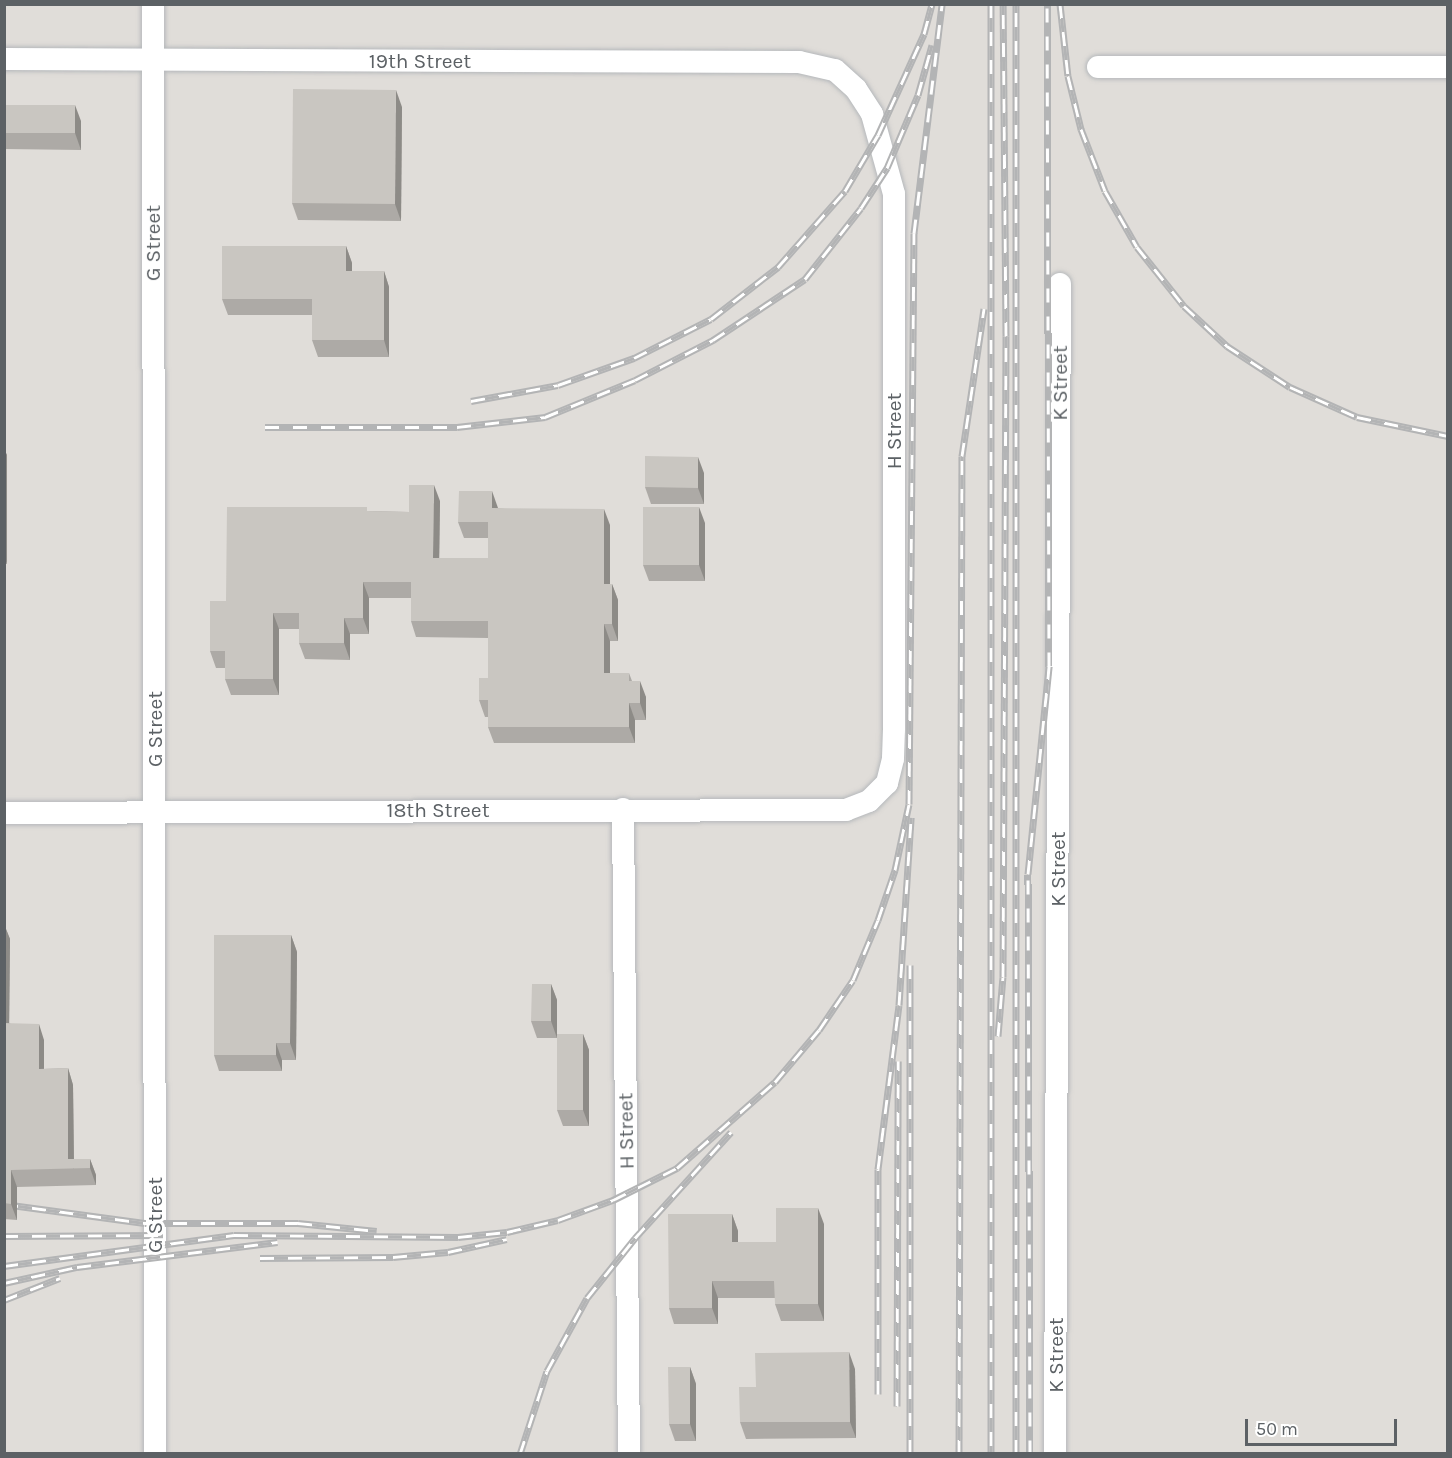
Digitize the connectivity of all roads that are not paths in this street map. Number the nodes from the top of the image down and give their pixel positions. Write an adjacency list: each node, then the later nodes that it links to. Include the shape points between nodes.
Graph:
1 (153, 4): 3 (lane, G Street)
2 (4, 59): 3 (lane, 19th Street)
3 (153, 60): 6 (lane, 19th Street, via 799,62); 10 (lane, G Street)
4 (1098, 67): 5 (lane)
5 (1448, 67)
6 (835, 70): 8 (lane, H Street, via 856,89 872,114 894,194 893,759 887,783)
7 (1060, 284): 14 (lane, K Street)
8 (869, 801): 9 (lane, 18th Street, via 846,810)
9 (622, 809): 10 (lane, 18th Street); 13 (lane, H Street)
10 (155, 812): 11 (lane, 18th Street); 12 (lane, G Street)
11 (4, 813)
12 (155, 1454)
13 (628, 1454)
14 (1055, 1454)

